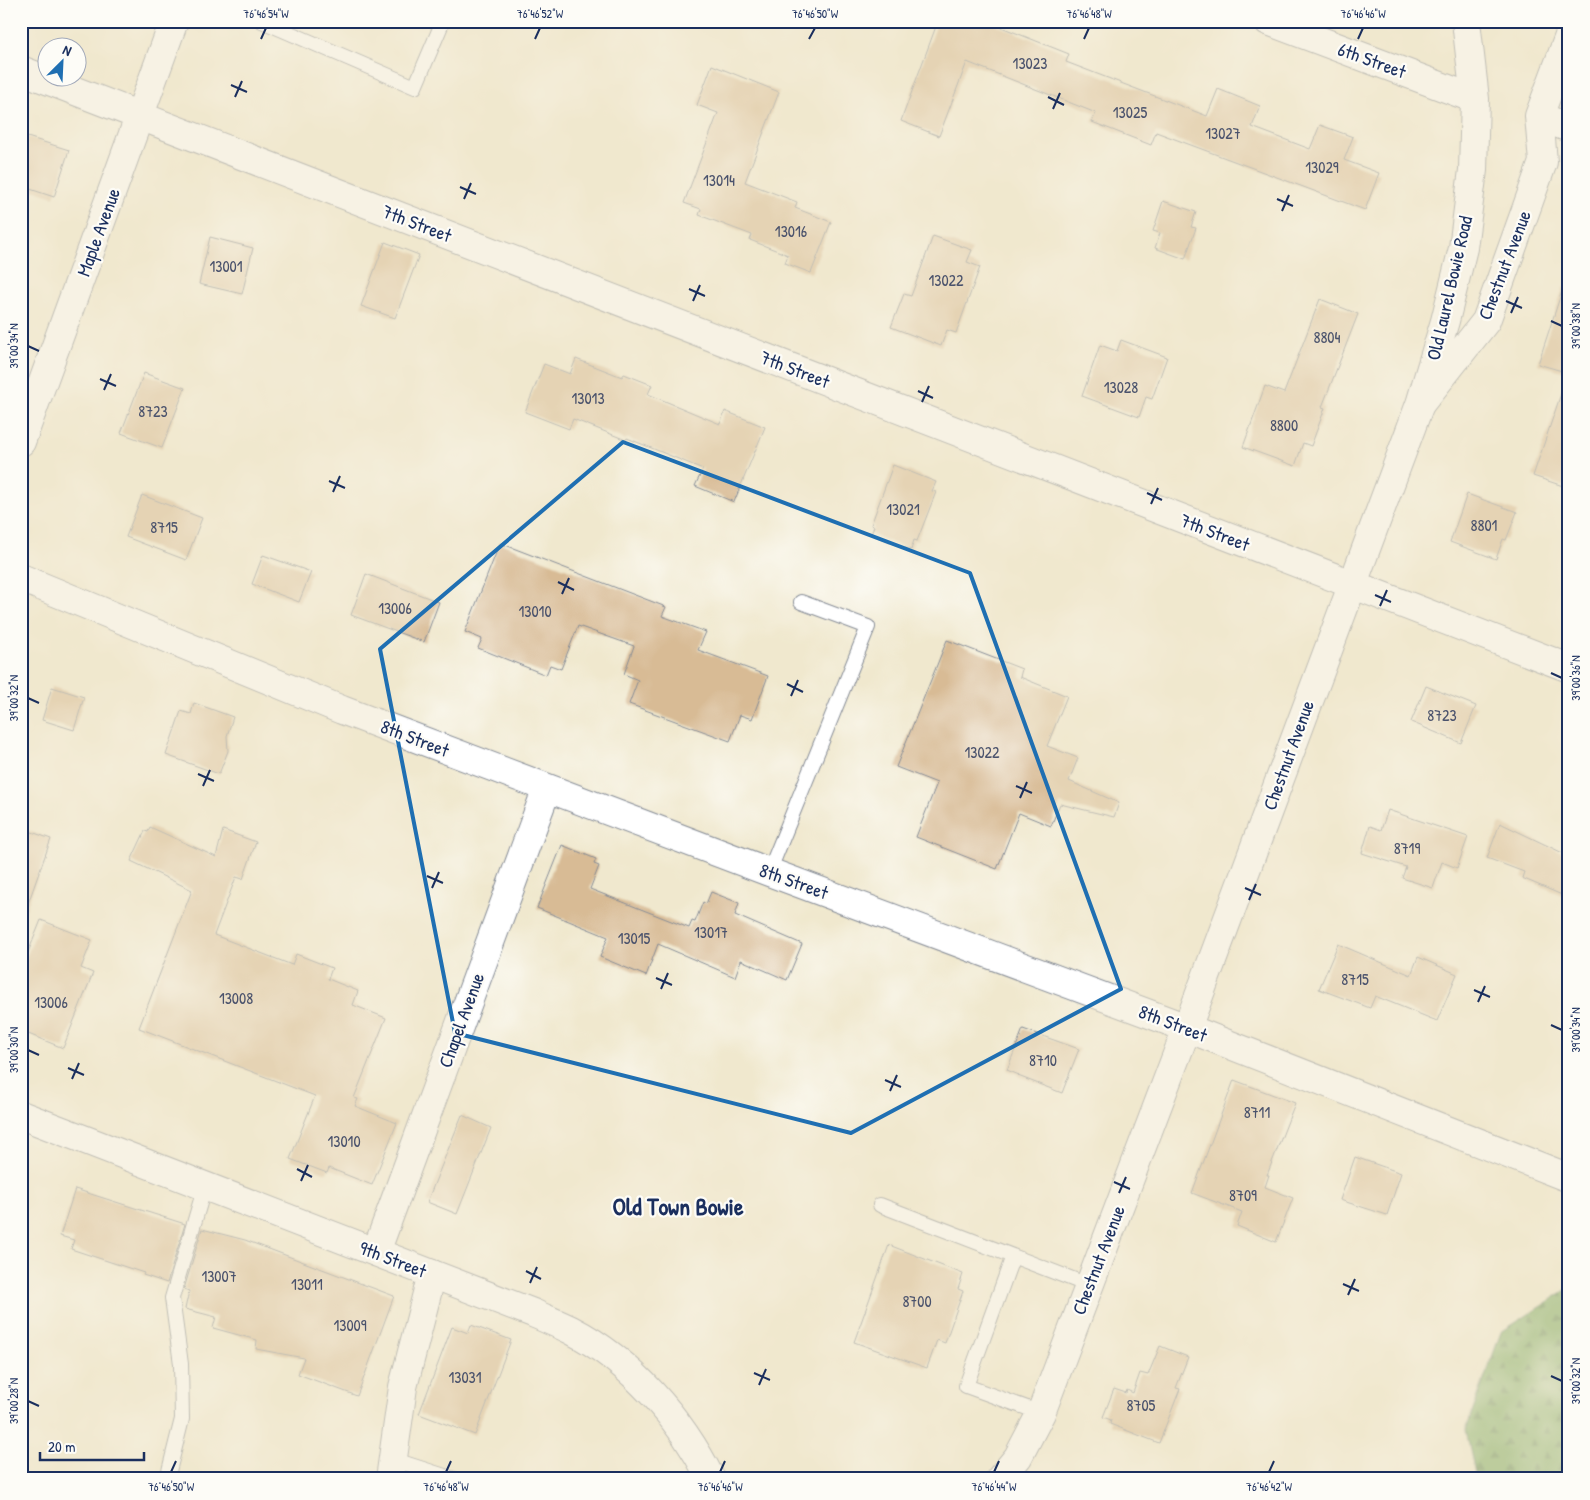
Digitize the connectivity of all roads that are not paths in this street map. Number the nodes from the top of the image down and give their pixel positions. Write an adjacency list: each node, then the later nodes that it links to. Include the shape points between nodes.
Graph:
1 (174, 21): 9 (street, Maple Avenue)
2 (262, 21): 3 (lane, via 415,87)
3 (443, 21)
4 (1268, 21): 8 (street, 6th Street)
5 (1466, 21): 8 (street, Old Laurel Bowie Road)
6 (1569, 36): 10 (street, Chestnut Avenue)
7 (21, 70): 9 (street, 7th Street)
8 (1475, 99): 12 (street, Old Laurel Bowie Road, via 1473,170 1463,248)
9 (140, 116): 13 (street, Maple Avenue); 15 (street, 7th Street)
10 (1539, 116): 11 (street); 12 (street, Chestnut Avenue, via 1543,162 1486,320)
11 (1569, 128)
12 (1420, 404): 15 (street, Chestnut Avenue)
13 (21, 442)
14 (21, 578): 18 (street, 8th Street, via 351,713)
15 (1352, 585): 17 (street, 7th Street); 20 (street, Chestnut Avenue)
16 (801, 602): 19 (lane, via 868,627)
17 (1569, 668)
18 (547, 788): 19 (street, 8th Street); 25 (street, Chapel Avenue)
19 (769, 872): 20 (street, 8th Street)
20 (1187, 1028): 22 (street, 8th Street); 28 (street, Chestnut Avenue)
21 (21, 1115): 23 (street, 9th Street)
22 (1569, 1178)
23 (205, 1186): 25 (street, 9th Street); 31 (lane, via 172,1298 181,1364 182,1419)
24 (880, 1205): 26 (lane)
25 (376, 1252): 27 (street, 9th Street)
26 (1012, 1256): 28 (lane); 29 (lane, via 966,1386)
27 (432, 1274): 30 (street, via 402,1387); 33 (street, 9th Street, via 533,1313 606,1352 638,1378 667,1412)
28 (1088, 1285): 29 (street, Chestnut Avenue)
29 (1040, 1413): 34 (street, Chestnut Avenue, via 1018,1458)
30 (391, 1469): 32 (lane)
31 (167, 1479)
32 (454, 1479)
33 (711, 1479)
34 (1000, 1479)

